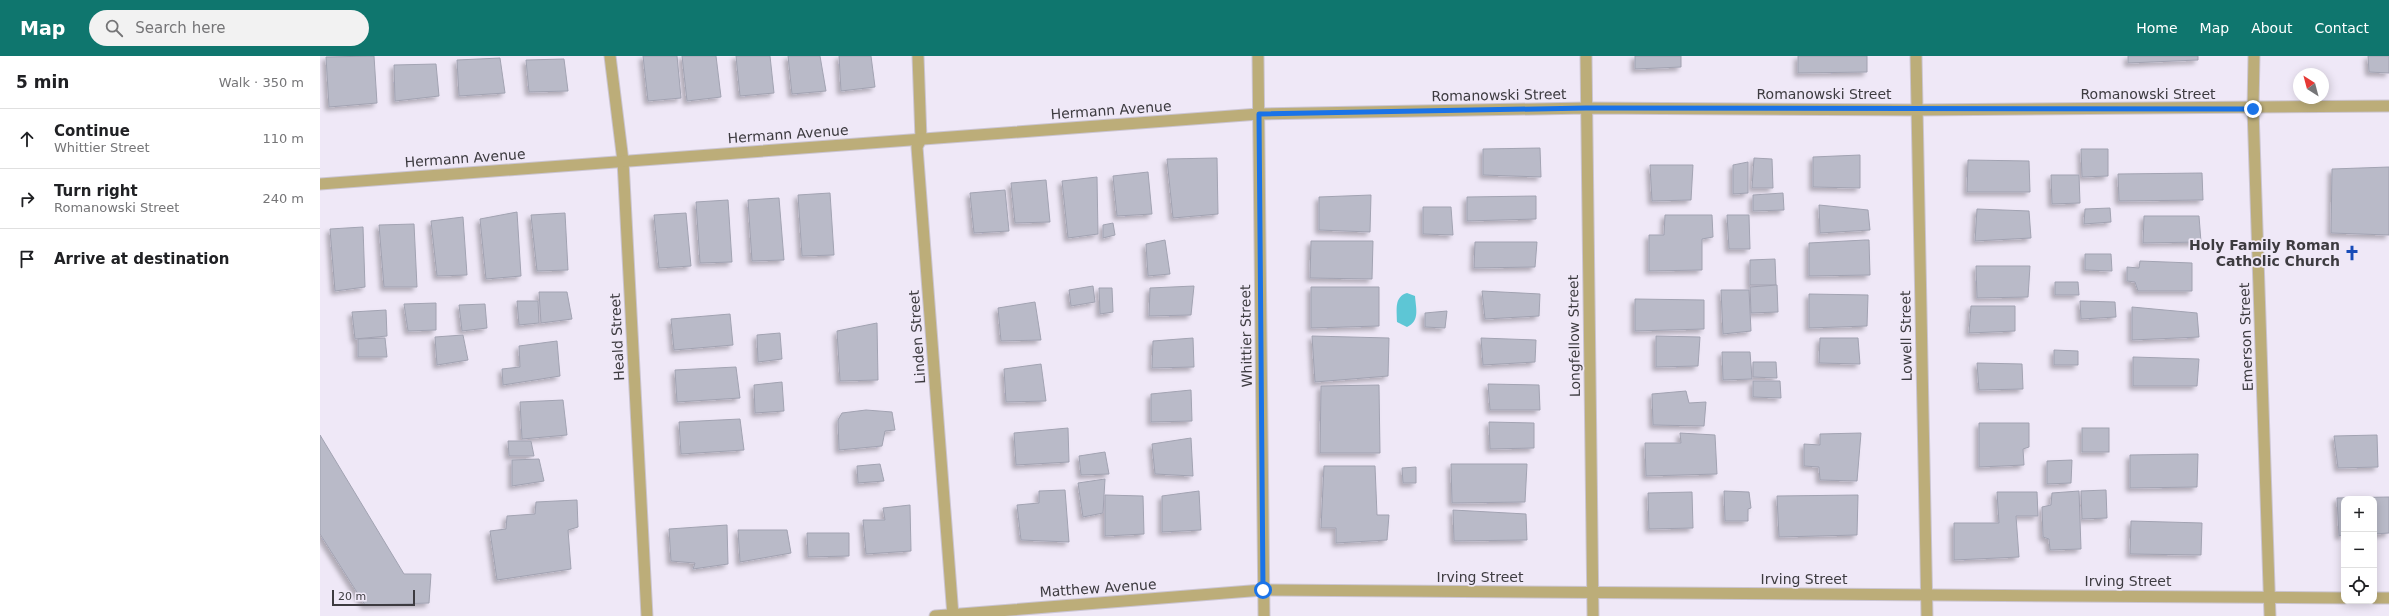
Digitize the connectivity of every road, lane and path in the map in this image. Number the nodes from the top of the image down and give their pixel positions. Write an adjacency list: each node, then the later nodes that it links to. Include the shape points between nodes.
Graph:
1 (610, 56): 13 (street, Heald Street)
2 (918, 56): 12 (street, Linden Street)
3 (1258, 56): 11 (street, Whittier Street)
4 (1586, 56): 8 (street, Longfellow Street)
5 (1916, 56): 10 (street, Lowell Street)
6 (2254, 56): 9 (street, Emerson Street)
7 (2389, 106): 9 (street, Romanowski Street)
8 (1586, 108): 10 (street, Romanowski Street); 11 (street, Romanowski Street); 16 (street, Longfellow Street)
9 (2253, 109): 10 (street, Romanowski Street); 18 (street, Emerson Street)
10 (1916, 110): 17 (street, Lowell Street)
11 (1259, 114): 12 (street, Hermann Avenue); 15 (street, Whittier Street)
12 (921, 139): 13 (street, Hermann Avenue); 22 (street, Linden Street, via 917,147)
13 (623, 161): 14 (street, Hermann Avenue); 23 (street, Heald Street)
14 (320, 184)
15 (1263, 590): 16 (street, Irving Street); 22 (street, Matthew Avenue); 25 (street, Whittier Street)
16 (1593, 593): 17 (street, Irving Street); 26 (street, Longfellow Street)
17 (1927, 595): 18 (street, Irving Street); 27 (street, Lowell Street)
18 (2270, 597): 19 (street, Irving Street); 28 (street, Emerson Street)
19 (2341, 598)
20 (2377, 598): 21 (street)
21 (2389, 598)
22 (953, 615): 24 (street, Matthew Avenue)
23 (647, 616)
24 (935, 616)
25 (1264, 616)
26 (1593, 616)
27 (1927, 616)
28 (2270, 616)

